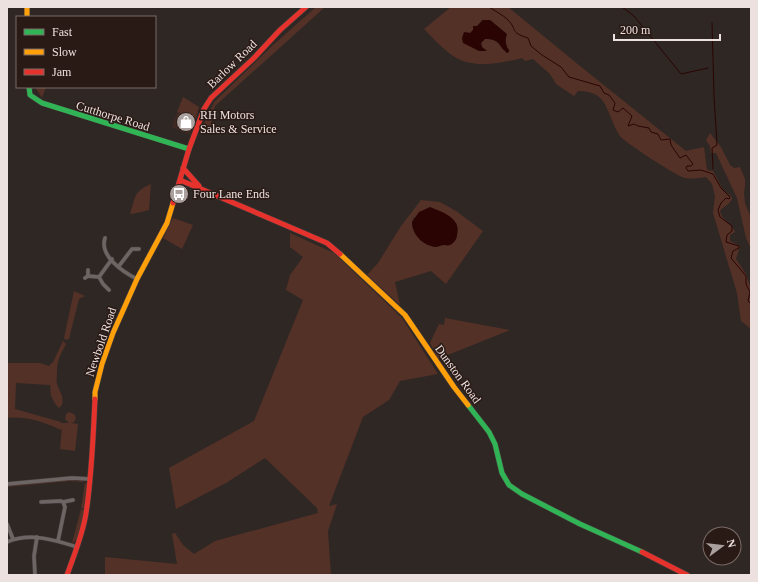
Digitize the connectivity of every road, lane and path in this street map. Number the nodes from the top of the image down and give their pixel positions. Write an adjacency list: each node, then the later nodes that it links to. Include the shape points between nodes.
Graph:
1 (306, 7): 3 (main road, Barlow Road, via 211,98 205,106)
2 (29, 88): 3 (main road, Cutthorpe Road, via 30,95 42,102)
3 (189, 149): 4 (main road, Newbold Road)
4 (183, 168): 5 (main road, Newbold Road); 6 (main road, Dunston Road)
5 (180, 180): 6 (main road, Dunston Road); 15 (main road, Newbold Road, via 167,222)
6 (201, 188): 30 (main road, Dunston Road, via 327,243 405,315 454,387 489,432 495,444 502,473 509,485 574,521)
7 (105, 238): 8 (street)
8 (104, 246): 9 (street); 11 (street)
9 (99, 248)
10 (139, 249): 12 (street, via 132,247)
11 (112, 259): 12 (street); 14 (street)
12 (119, 266): 15 (street)
13 (88, 270): 14 (street, via 86,277)
14 (99, 276): 16 (street, via 109,291)
15 (137, 279): 17 (main road, Newbold Road, via 113,333 95,392)
16 (113, 288)
17 (90, 479): 18 (street, via 72,478); 27 (main road, Newbold Road, via 86,514)
18 (7, 484)
19 (73, 500): 21 (street)
20 (41, 502): 21 (street)
21 (63, 502): 25 (street, via 65,507)
22 (7, 524): 24 (street)
23 (37, 537): 24 (street); 25 (street); 28 (street)
24 (13, 539): 26 (street)
25 (58, 541): 27 (street)
26 (7, 542)
27 (78, 547): 29 (main road, Newbold Road)
28 (35, 575)
29 (67, 575)
30 (687, 575)

